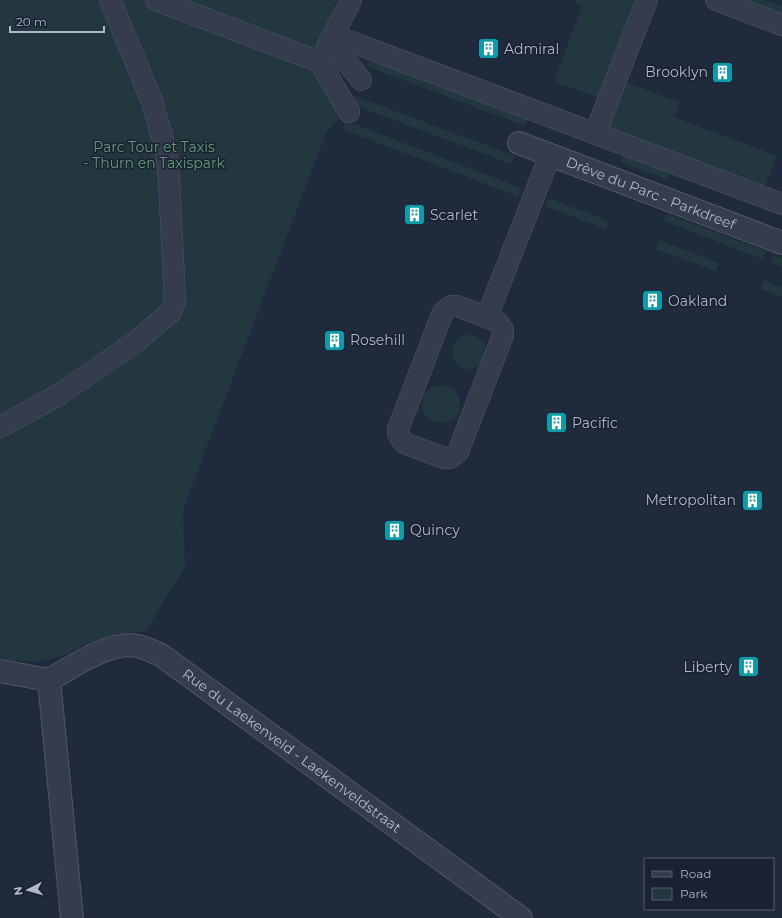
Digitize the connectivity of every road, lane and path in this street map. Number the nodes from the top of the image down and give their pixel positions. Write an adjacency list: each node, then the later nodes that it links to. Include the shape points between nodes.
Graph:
1 (110, 0): 17 (street, via 152,101 166,151 175,301 171,312 134,343 60,394)
2 (156, 0): 8 (street)
3 (351, 0): 7 (street)
4 (647, 0): 11 (street)
5 (716, 0): 6 (street)
6 (782, 25)
7 (332, 38): 8 (street); 9 (street); 11 (street)
8 (320, 62): 10 (street)
9 (361, 80)
10 (349, 112)
11 (595, 134): 14 (street)
12 (519, 143): 13 (street, Drève du Parc - Parkdreef)
13 (550, 155): 15 (street, Drève du Parc - Parkdreef); 16 (street)
14 (782, 204)
15 (782, 243)
16 (487, 317): 16 (street, via 497,321 503,335 458,452 450,458 444,458 404,443 398,434 398,428 443,312 451,306 457,306)
17 (0, 427)
18 (0, 671): 19 (street)
19 (49, 680): 20 (street); 21 (street, Rue du Laekenveld - Laekenveldstraat, via 101,651 121,646 136,646 161,655)
20 (72, 918)
21 (521, 918)

